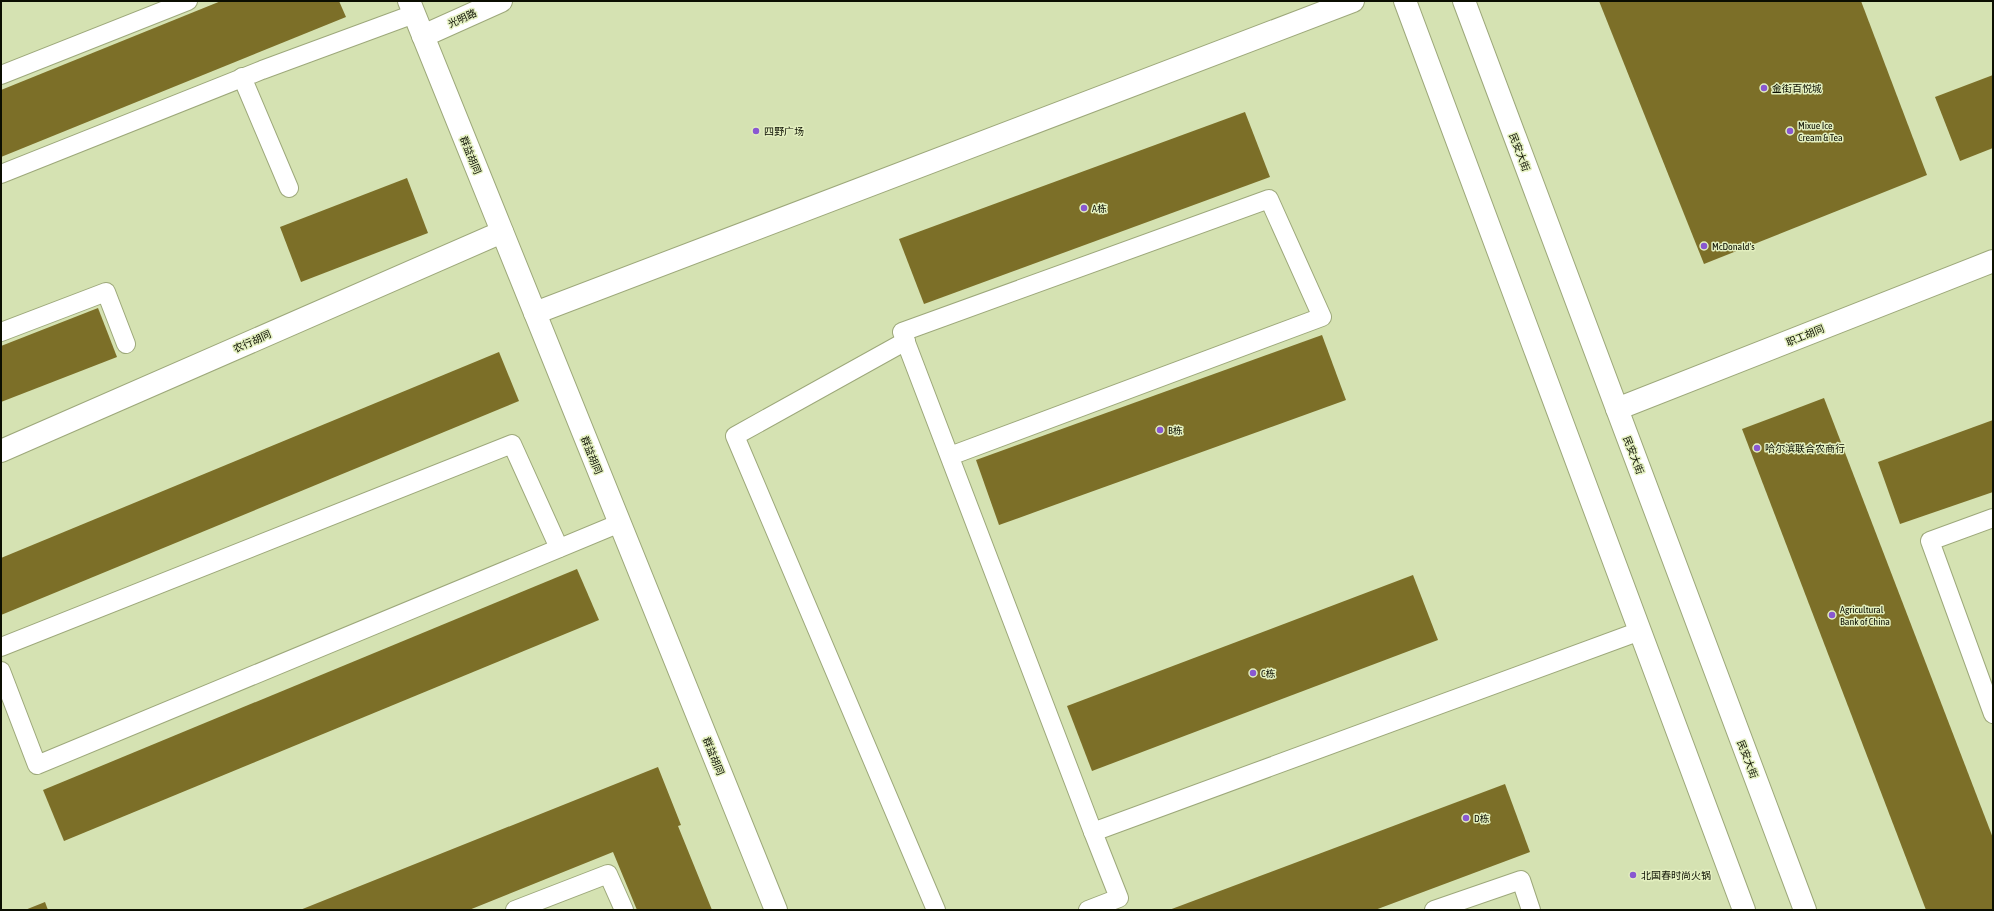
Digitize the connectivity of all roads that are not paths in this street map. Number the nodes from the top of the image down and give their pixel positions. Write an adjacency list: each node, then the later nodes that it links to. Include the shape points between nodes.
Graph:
1 (188, 1): 8 (lane)
2 (501, 1): 7 (street, 光明路)
3 (1353, 1): 14 (street)
4 (1405, 1): 24 (street)
5 (1464, 1): 18 (street, 民安大街)
6 (411, 7): 7 (street, 群益胡同); 9 (lane)
7 (423, 36): 12 (street, 群益胡同)
8 (1, 76)
9 (242, 78): 10 (lane); 11 (lane)
10 (1, 174)
11 (289, 188)
12 (502, 232): 14 (street, 群益胡同); 19 (street, 农行胡同)
13 (1993, 261): 18 (street, 职工胡同)
14 (535, 313): 22 (street, 群益胡同)
15 (1, 332): 17 (lane, via 106,292)
16 (906, 341): 20 (lane); 20 (lane, via 902,332 1269,199 1322,317); 33 (lane, via 735,436)
17 (126, 344)
18 (1617, 409): 38 (street, 民安大街)
19 (1, 450)
20 (950, 456): 28 (lane)
21 (1993, 518): 27 (lane, via 1930,541)
22 (620, 523): 23 (lane); 32 (street, 群益胡同)
23 (559, 548): 25 (lane, via 512,444); 26 (lane, via 37,764)
24 (1640, 631): 28 (lane); 37 (street)
25 (1, 647)
26 (1, 671)
27 (1993, 714)
28 (1093, 832): 29 (lane)
29 (1122, 904): 34 (lane)
30 (515, 910): 31 (lane, via 608,874)
31 (624, 910)
32 (776, 910)
33 (936, 910)
34 (1088, 910)
35 (1434, 910): 36 (lane, via 1520,880)
36 (1531, 910)
37 (1744, 910)
38 (1804, 910)

